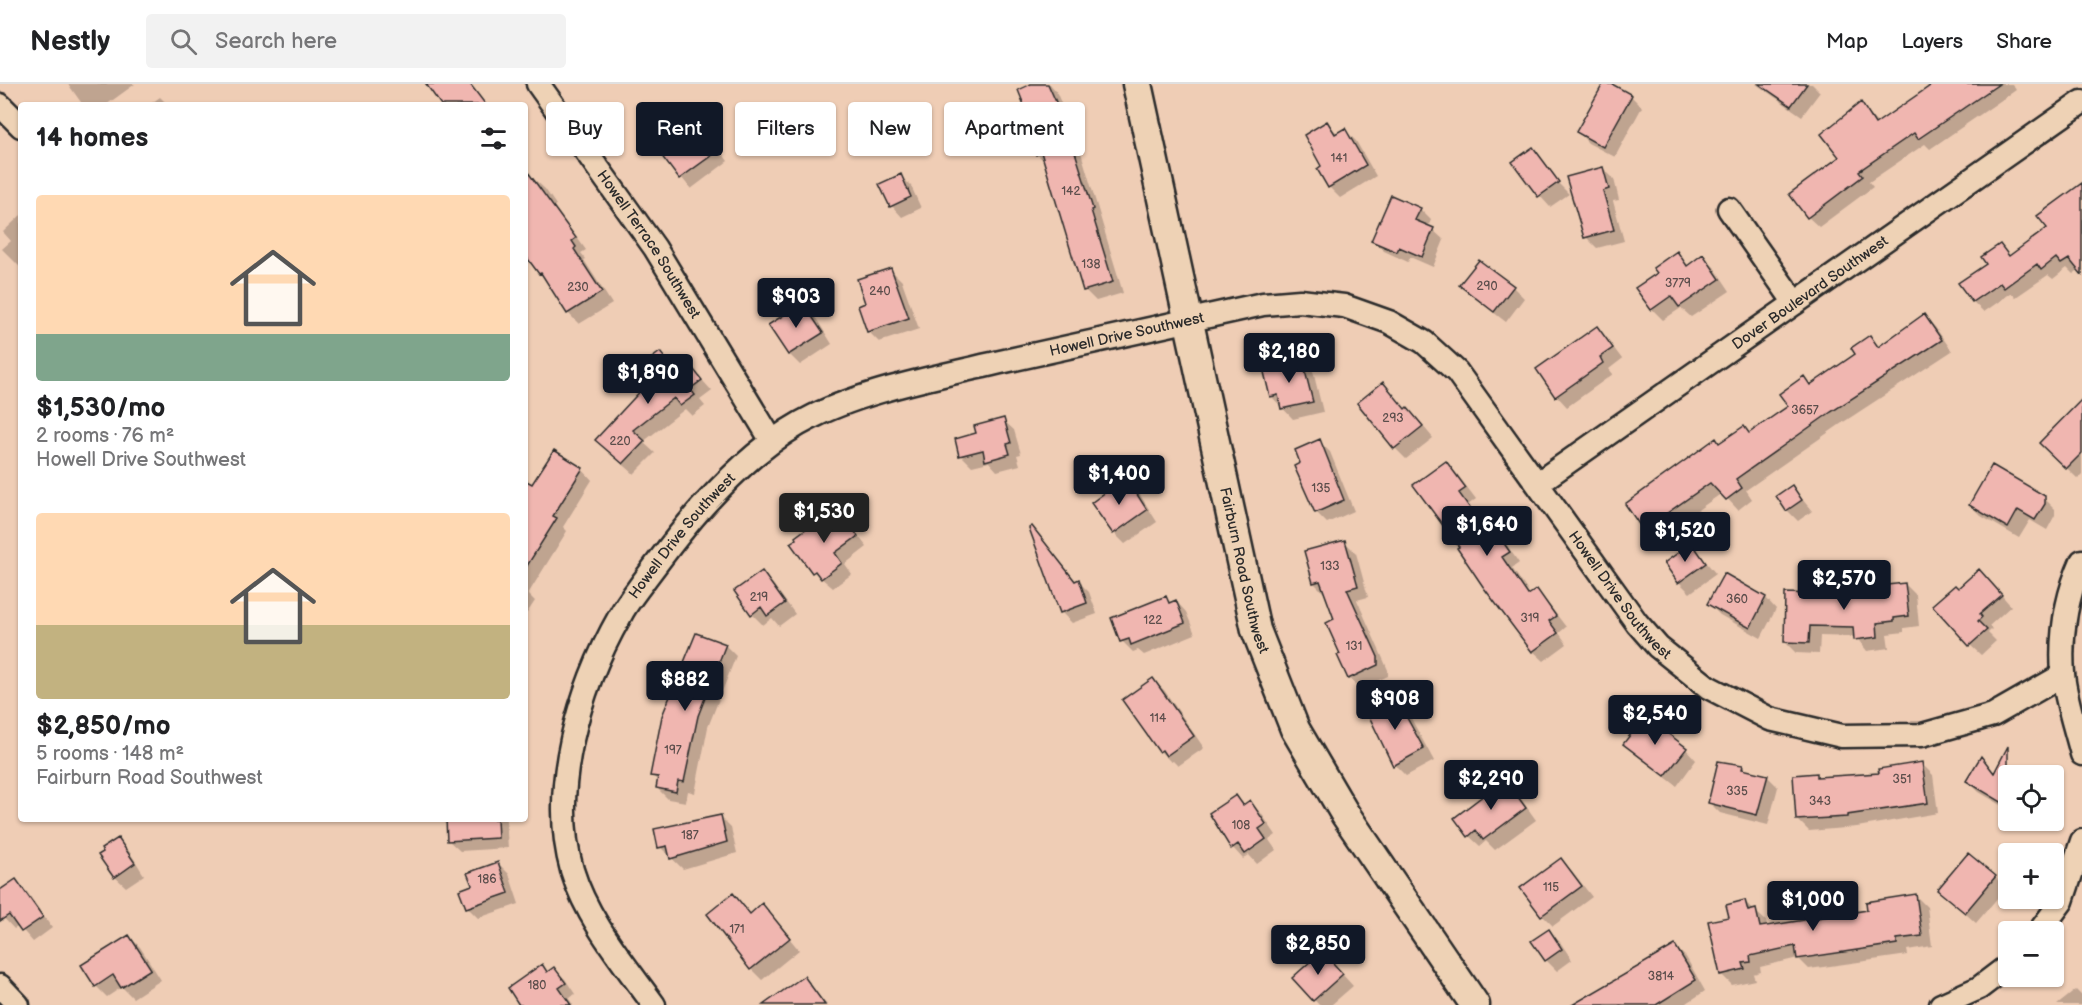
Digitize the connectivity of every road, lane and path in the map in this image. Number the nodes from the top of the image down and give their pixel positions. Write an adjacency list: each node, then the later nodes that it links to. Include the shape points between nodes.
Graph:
1 (538, 84): 9 (street, Howell Terrace Southwest, via 655,248)
2 (1137, 84): 8 (street, Fairburn Road Southwest)
3 (2082, 102): 7 (street, Dover Boulevard Southwest)
4 (0, 105): 5 (street)
5 (18, 123)
6 (1728, 209): 7 (street)
7 (1795, 303): 10 (street, Dover Boulevard Southwest)
8 (1188, 321): 9 (street, Howell Drive Southwest, via 863,397 813,416); 10 (street, Howell Drive Southwest, via 1263,304 1300,302 1344,306 1389,322 1424,342 1457,372); 20 (street, Fairburn Road Southwest, via 1256,630 1295,729 1345,814)
9 (772, 441): 19 (street, Howell Drive Southwest, via 732,475 676,536 620,615 580,712 566,772 563,814 573,870 594,919)
10 (1538, 483): 12 (street, Howell Drive Southwest, via 1658,647 1708,687 1770,719 1842,736 1922,735 1994,715)
11 (2082, 561): 12 (street, via 2062,628)
12 (2063, 675): 13 (street)
13 (2082, 754)
14 (2082, 841): 15 (street, via 2062,901)
15 (2048, 921)
16 (1998, 974): 21 (street, via 1979,988)
17 (0, 986): 18 (street)
18 (18, 1005)
19 (654, 1005)
20 (1474, 1005)
21 (1941, 1005)

